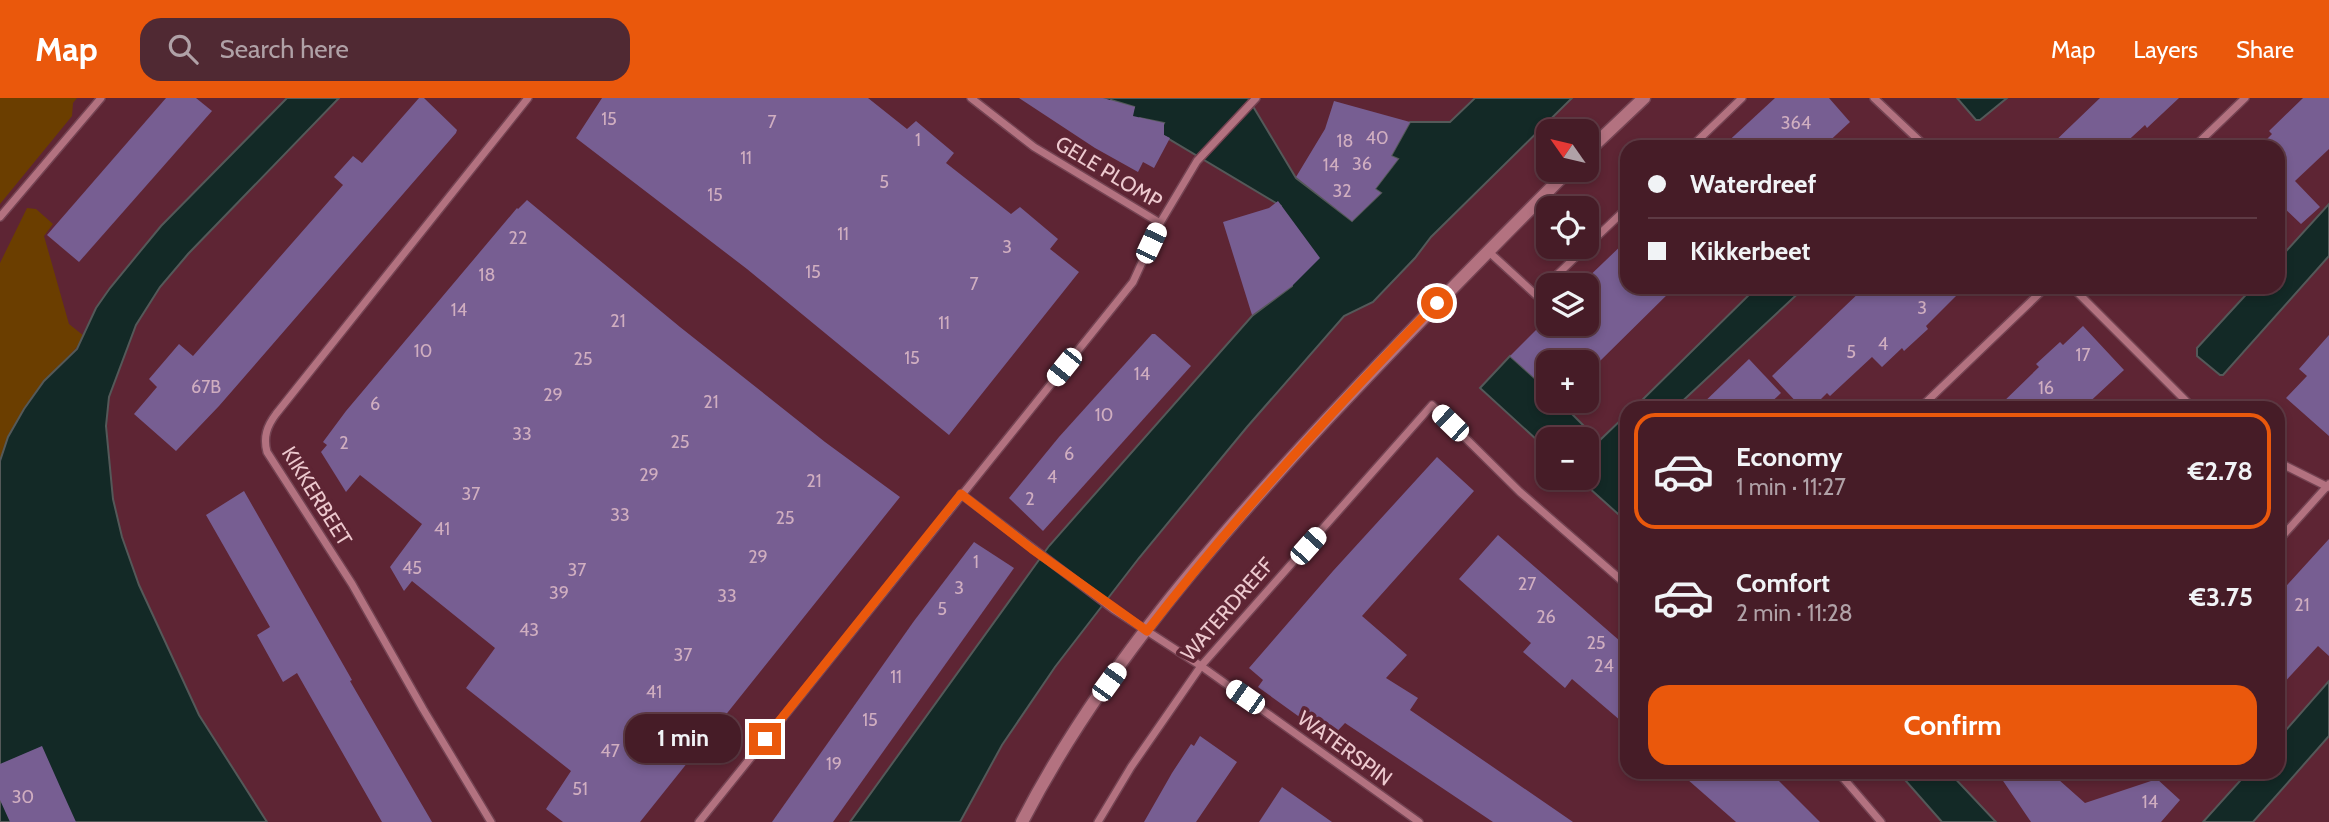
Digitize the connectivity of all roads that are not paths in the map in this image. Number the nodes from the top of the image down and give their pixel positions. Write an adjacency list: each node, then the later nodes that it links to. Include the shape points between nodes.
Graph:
1 (100, 98): 15 (street)
2 (528, 98): 32 (street, KIKKERBEET, via 269,423 265,444)
3 (971, 98): 16 (street, GELE PLOMP, via 1034,147)
4 (1256, 98): 16 (street, via 1197,161)
5 (1644, 98): 9 (street)
6 (1742, 98): 10 (street)
7 (1874, 98): 11 (street)
8 (2245, 98): 12 (street)
9 (1600, 140)
10 (1698, 140)
11 (1919, 140)
12 (2201, 140)
13 (1557, 182): 18 (street)
14 (1620, 215): 17 (street)
15 (0, 217)
16 (1160, 223): 26 (street, GELE PLOMP, via 1133,282)
17 (1599, 235)
18 (1488, 251): 19 (street, via 1536,295); 29 (street, via 1282,468)
19 (1573, 259)
20 (2039, 294): 22 (street)
21 (2079, 294): 23 (street)
22 (1927, 401)
23 (2186, 401)
24 (2285, 465): 25 (street)
25 (2328, 486): 27 (street)
26 (961, 494): 29 (street, WATERSPIN); 33 (street)
27 (2285, 533)
28 (1620, 579): 30 (street, WATERDREEF, via 1520,492 1432,405)
29 (1147, 631): 30 (street, WATERSPIN); 34 (street, via 1074,733)
30 (1201, 666): 35 (street, WATERDREEF); 36 (street, WATERSPIN)
31 (1844, 779): 37 (street)
32 (491, 822)
33 (699, 822)
34 (1022, 822)
35 (1098, 822)
36 (1419, 822)
37 (1881, 822)

